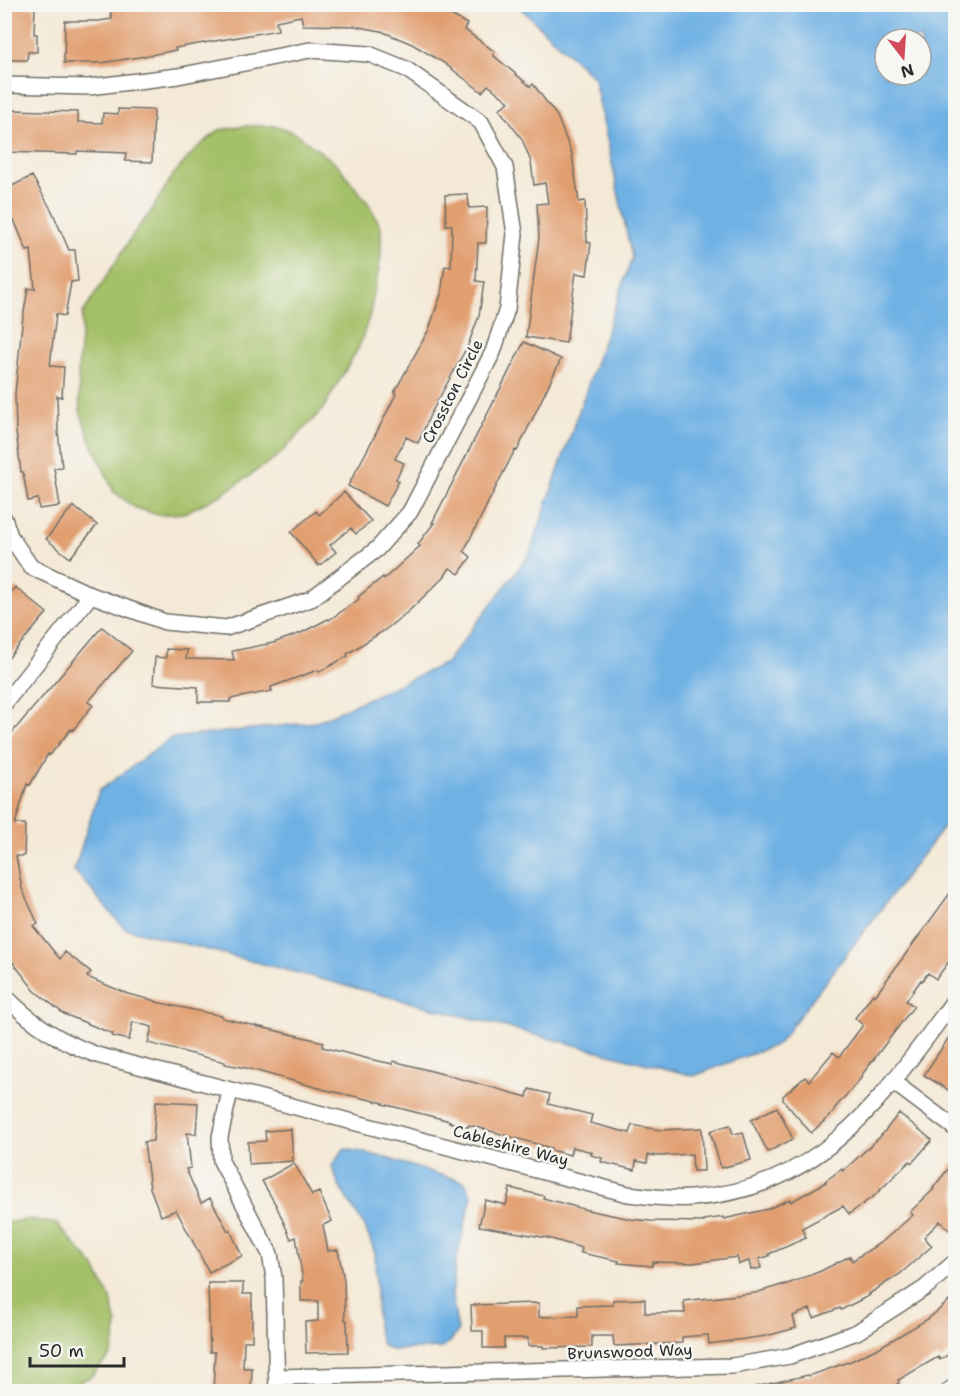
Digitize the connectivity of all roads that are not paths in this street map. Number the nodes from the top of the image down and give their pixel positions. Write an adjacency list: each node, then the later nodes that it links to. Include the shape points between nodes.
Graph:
1 (4, 85): 3 (street, Crosston Circle, via 89,87 178,76 310,50 369,54 406,69 481,122 505,167 515,234 507,309 493,352 410,512 377,549 311,599 226,628 165,622)
2 (4, 518): 3 (street, Crosston Circle, via 10,536 31,567)
3 (91, 595): 4 (street)
4 (4, 704)
5 (4, 995): 8 (street, Cableshire Way, via 25,1017 67,1044)
6 (956, 998): 7 (street, Cableshire Way)
7 (893, 1082): 8 (street, Cableshire Way, via 849,1130 802,1165 744,1190 690,1198 628,1194); 9 (street)
8 (230, 1091): 11 (street, via 220,1137 221,1161 270,1254)
9 (956, 1129)
10 (956, 1261): 11 (street, Brunswood Way, via 925,1288 857,1332 790,1356 744,1364 665,1369)
11 (277, 1384)

